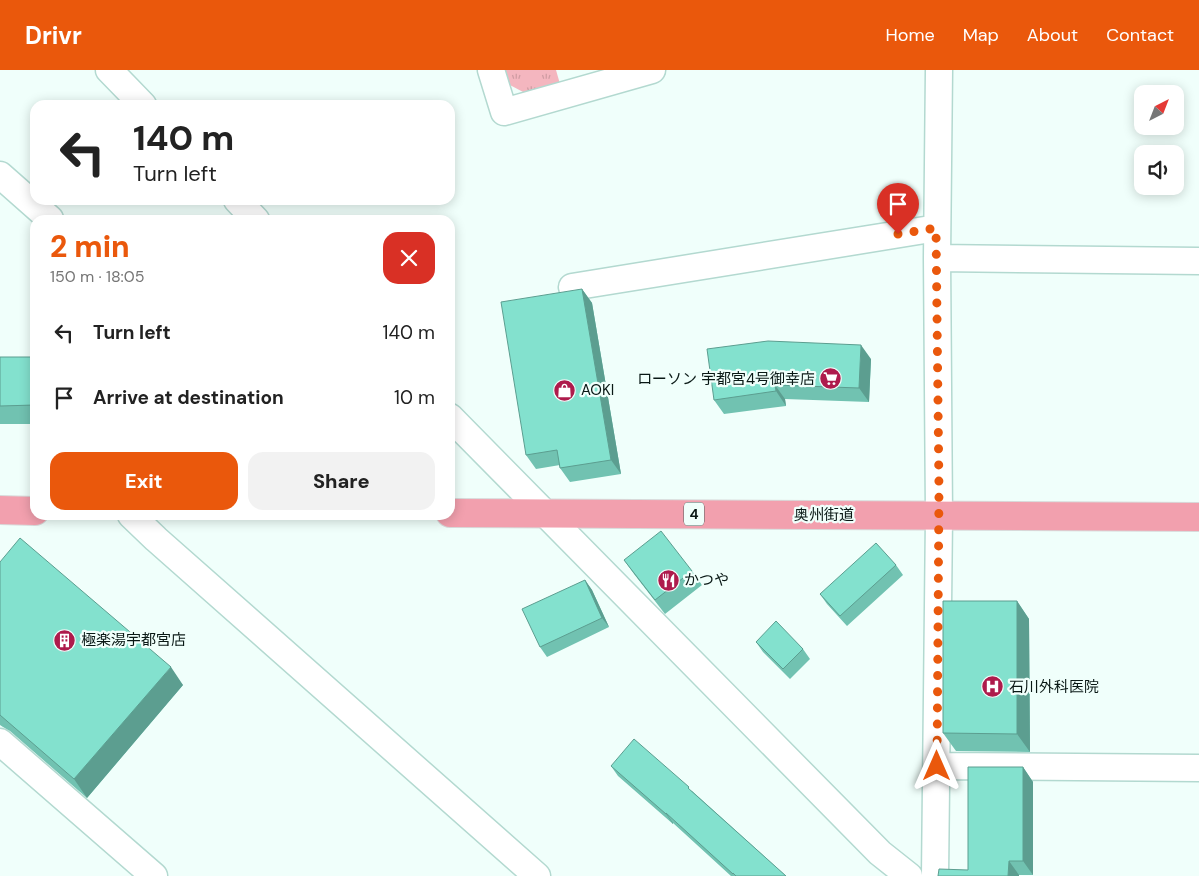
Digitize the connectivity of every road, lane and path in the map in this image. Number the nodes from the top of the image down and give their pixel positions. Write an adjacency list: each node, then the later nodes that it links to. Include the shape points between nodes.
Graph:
1 (108, 70): 5 (street)
2 (491, 70): 3 (street, via 504,112)
3 (652, 70)
4 (939, 70): 12 (street)
5 (138, 100)
6 (0, 175): 7 (street)
7 (30, 201)
8 (34, 205): 10 (street)
9 (242, 205): 11 (street)
10 (45, 215)
11 (251, 215)
12 (936, 228): 13 (street); 15 (street)
13 (936, 258): 14 (street); 21 (street)
14 (1199, 261)
15 (572, 287)
16 (455, 421): 20 (street)
17 (3, 508): 18 (highway)
18 (30, 510)
19 (455, 513): 20 (highway, 奥州街道 / 4)
20 (546, 513): 21 (highway, 奥州街道 / 4); 29 (street, via 880,853)
21 (939, 516): 22 (highway, 奥州街道 / 4); 25 (street)
22 (1199, 517)
23 (136, 520): 28 (street)
24 (0, 742): 27 (street)
25 (937, 766): 26 (street); 30 (street)
26 (1199, 768)
27 (154, 876)
28 (537, 876)
29 (909, 876)
30 (935, 876)

